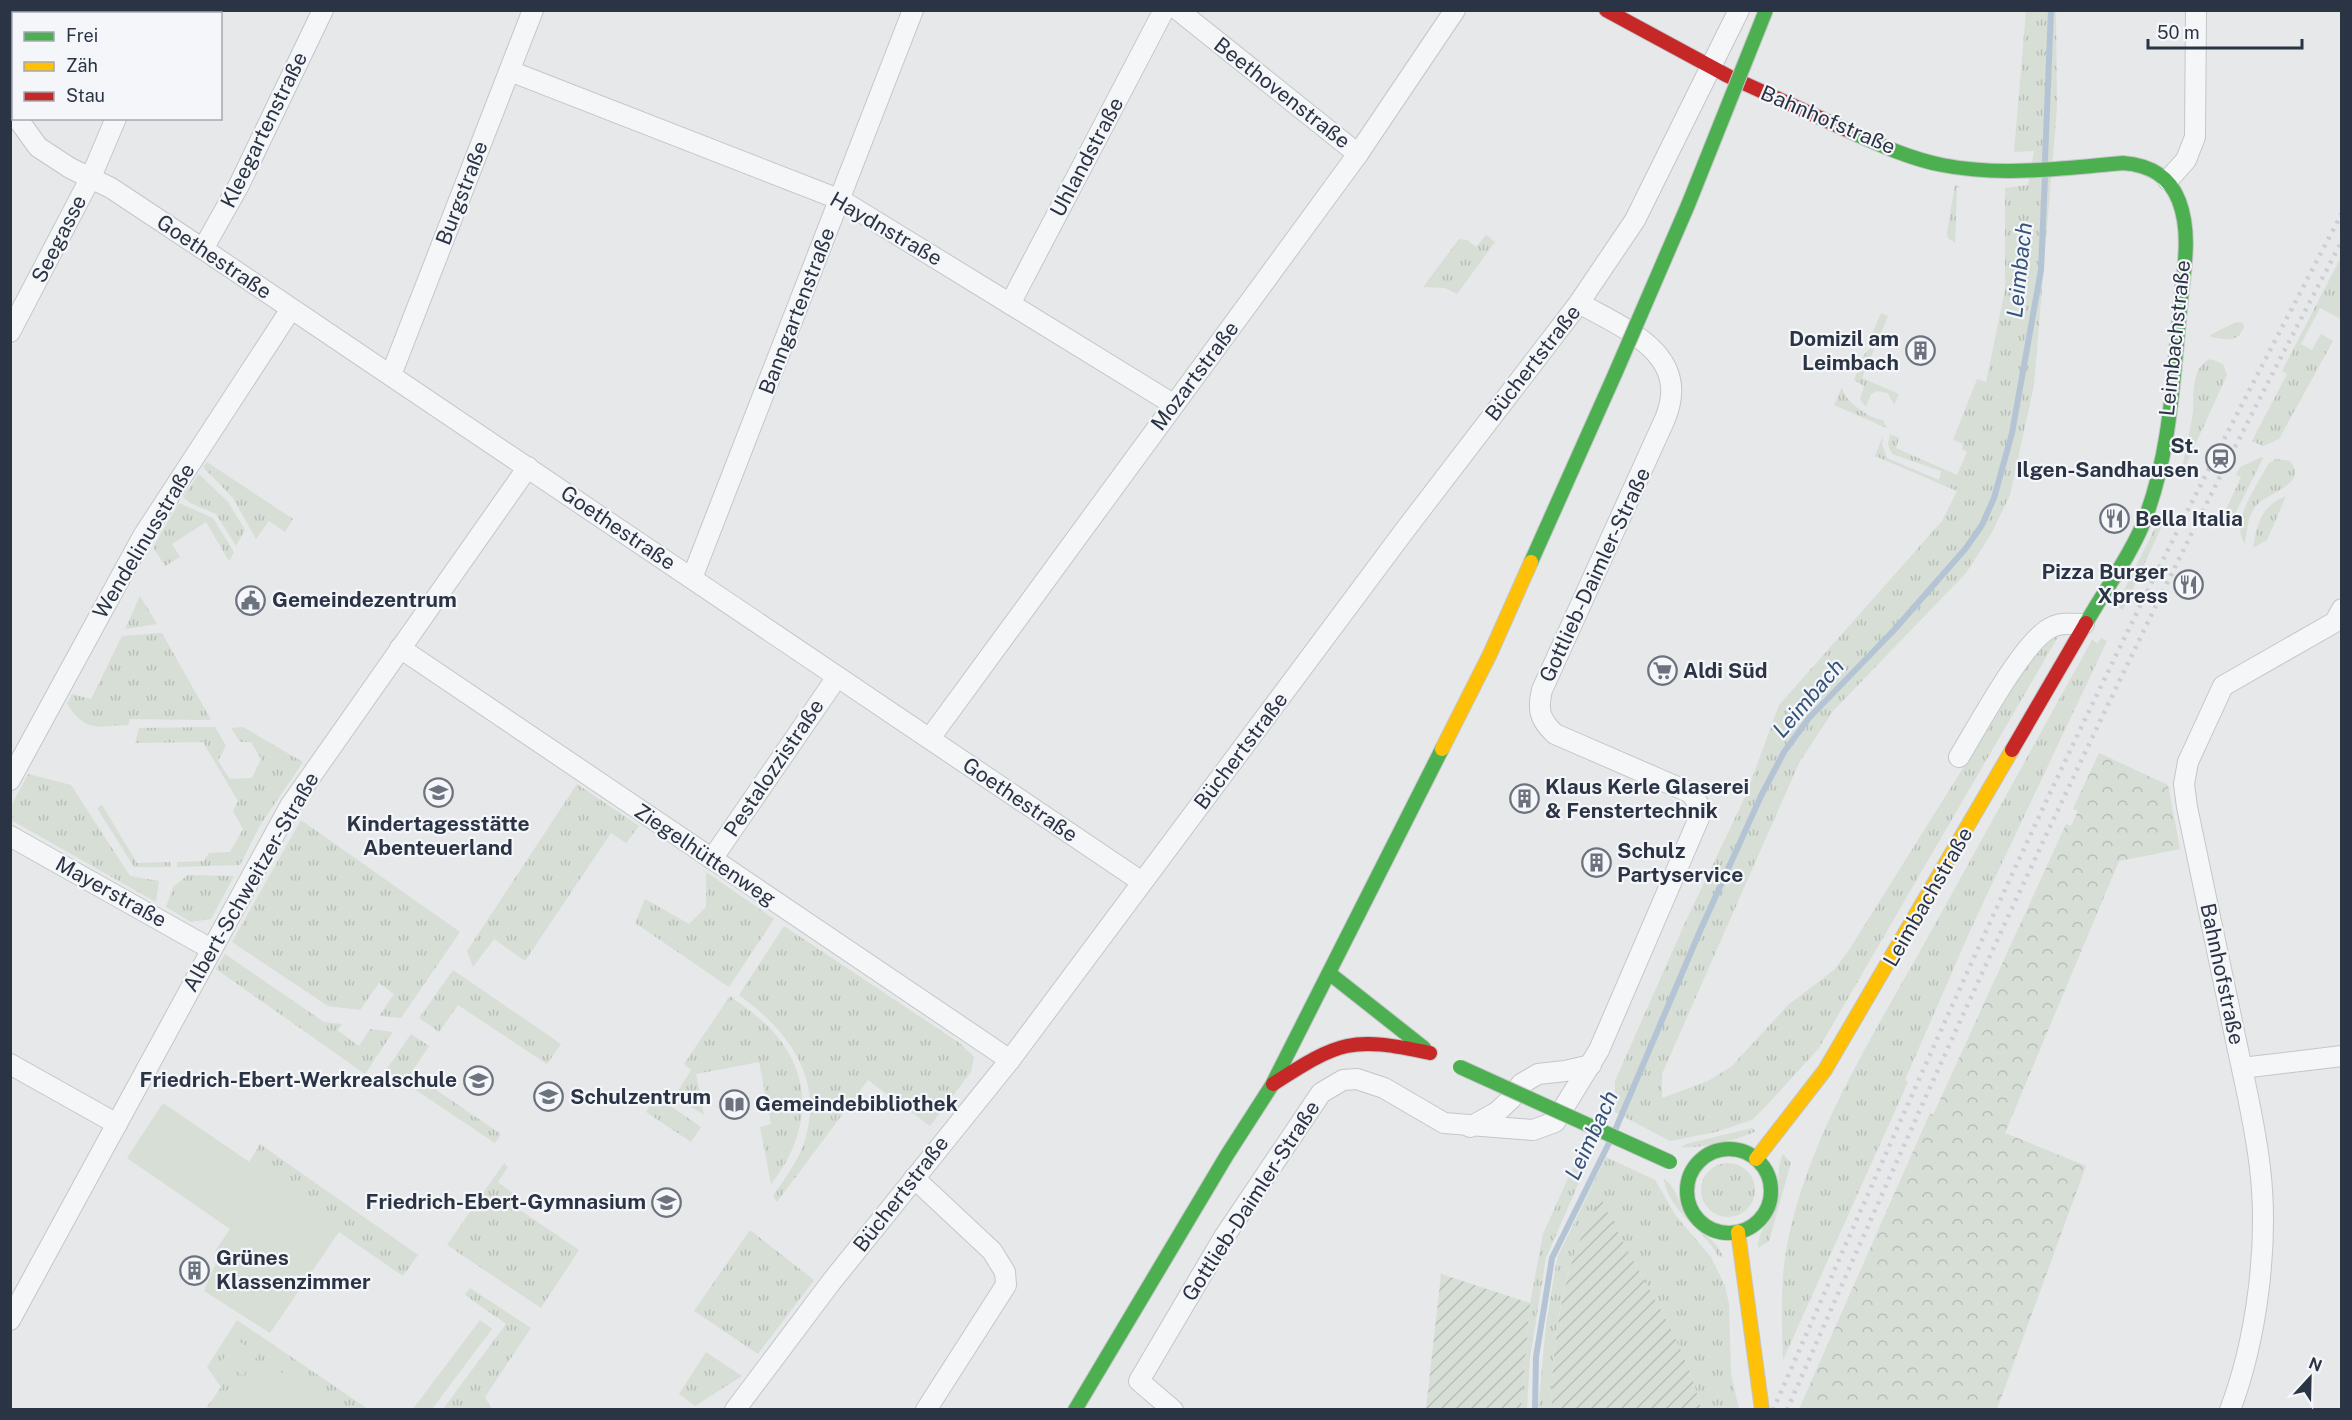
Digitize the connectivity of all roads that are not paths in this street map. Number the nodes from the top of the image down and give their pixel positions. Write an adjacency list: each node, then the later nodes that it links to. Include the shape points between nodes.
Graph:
1 (323, 10): 19 (street, Kleegartenstraße, via 239,185)
2 (533, 10): 12 (street, Burgstraße)
3 (914, 10): 18 (street, Banngartenstraße)
4 (1164, 10): 21 (street, Uhlandstraße)
5 (1178, 10): 15 (street, Beethovenstraße)
6 (1455, 10): 15 (street, Mozartstraße)
7 (1606, 10): 11 (street, Bahnhofstraße)
8 (1738, 10): 11 (street, Büchertstraße)
9 (1766, 10): 39 (street, bridge, via 1688,206 1490,654)
10 (2196, 10): 17 (street, via 2195,137 2186,160)
11 (1711, 70): 17 (street, Bahnhofstraße, via 1802,112 1951,167 2023,170 2135,164 2153,169); 20 (street, Büchertstraße, via 1635,220)
12 (510, 71): 18 (street, Haydnstraße); 24 (street, Burgstraße)
13 (18, 120): 16 (street, Seegasse, via 38,147)
14 (115, 120): 16 (street, Seegasse)
15 (1358, 154): 25 (street, Mozartstraße)
16 (91, 177): 19 (street, Goethestraße); 23 (street, Seegasse)
17 (2168, 180): 29 (street, Leimbachstraße, via 2184,210 2186,244 2170,401 2156,483 2142,526)
18 (841, 200): 21 (street, Haydnstraße); 27 (street, Banngartenstraße)
19 (203, 249): 22 (street, Goethestraße)
20 (1579, 303): 37 (street, Büchertstraße); 44 (street, Gottlieb-Daimler-Straße, via 1624,329 1660,357 1671,382 1670,403 1542,690 1542,721 1556,734 1691,793 1701,808)
21 (1010, 304): 25 (street, Haydnstraße)
22 (291, 309): 24 (street, Goethestraße); 34 (street, Wendelinusstraße, via 143,536)
23 (10, 332)
24 (391, 375): 26 (street, Goethestraße)
25 (1173, 404): 32 (street, Mozartstraße)
26 (528, 467): 27 (street, Goethestraße); 30 (street, Albert-Schweitzer-Straße)
27 (692, 578): 31 (street, Goethestraße)
28 (2342, 609): 45 (street, Bahnhofstraße, via 2335,622 2223,686 2186,766 2187,807)
29 (2084, 624): 33 (street, via 2050,627 2041,635 2022,656); 49 (street, Leimbachstraße, via 1826,1070)
30 (400, 648): 36 (street, Ziegelhüttenweg); 38 (street, Albert-Schweitzer-Straße, via 290,806)
31 (837, 677): 32 (street, Goethestraße); 36 (street, Pestalozzistraße)
32 (930, 738): 37 (street, Goethestraße)
33 (1959, 757)
34 (10, 780)
35 (10, 836): 38 (street, Mayerstraße)
36 (712, 859): 41 (street, Ziegelhüttenweg)
37 (1142, 882): 41 (street, Büchertstraße)
38 (211, 949): 47 (street, Albert-Schweitzer-Straße)
39 (1329, 973): 42 (street); 46 (street)
40 (2342, 1056): 45 (street)
41 (1010, 1060): 51 (street, Büchertstraße)
42 (1445, 1060): 46 (street, via 1376,1043 1354,1043 1304,1064); 50 (street, bridge)
43 (10, 1064): 47 (street)
44 (1591, 1065): 48 (street, via 1538,1074 1521,1084 1497,1112); 48 (street, Gottlieb-Daimler-Straße, via 1555,1122 1543,1128)
45 (2242, 1068): 55 (street, Bahnhofstraße, via 2260,1168 2263,1227)
46 (1272, 1084): 58 (street)
47 (117, 1124): 53 (street, Albert-Schweitzer-Straße)
48 (1470, 1127): 59 (street, Gottlieb-Daimler-Straße, via 1444,1124 1368,1082 1343,1080 1321,1093 1224,1237 1139,1381)
49 (1756, 1158): 50 (street, via 1736,1149 1720,1150 1707,1155); 52 (street, via 1768,1178 1769,1201 1758,1221)
50 (1692, 1172): 52 (street, via 1687,1194 1695,1216 1714,1230)
51 (914, 1178): 56 (street, Büchertstraße); 57 (street, via 992,1251 1005,1272 1006,1285)
52 (1737, 1232): 60 (street, via 1752,1310)
53 (17, 1292): 54 (street, Albert-Schweitzer-Straße)
54 (10, 1320)
55 (2237, 1407)
56 (735, 1410)
57 (926, 1410)
58 (1075, 1410)
59 (1173, 1410)
60 (1762, 1410)

